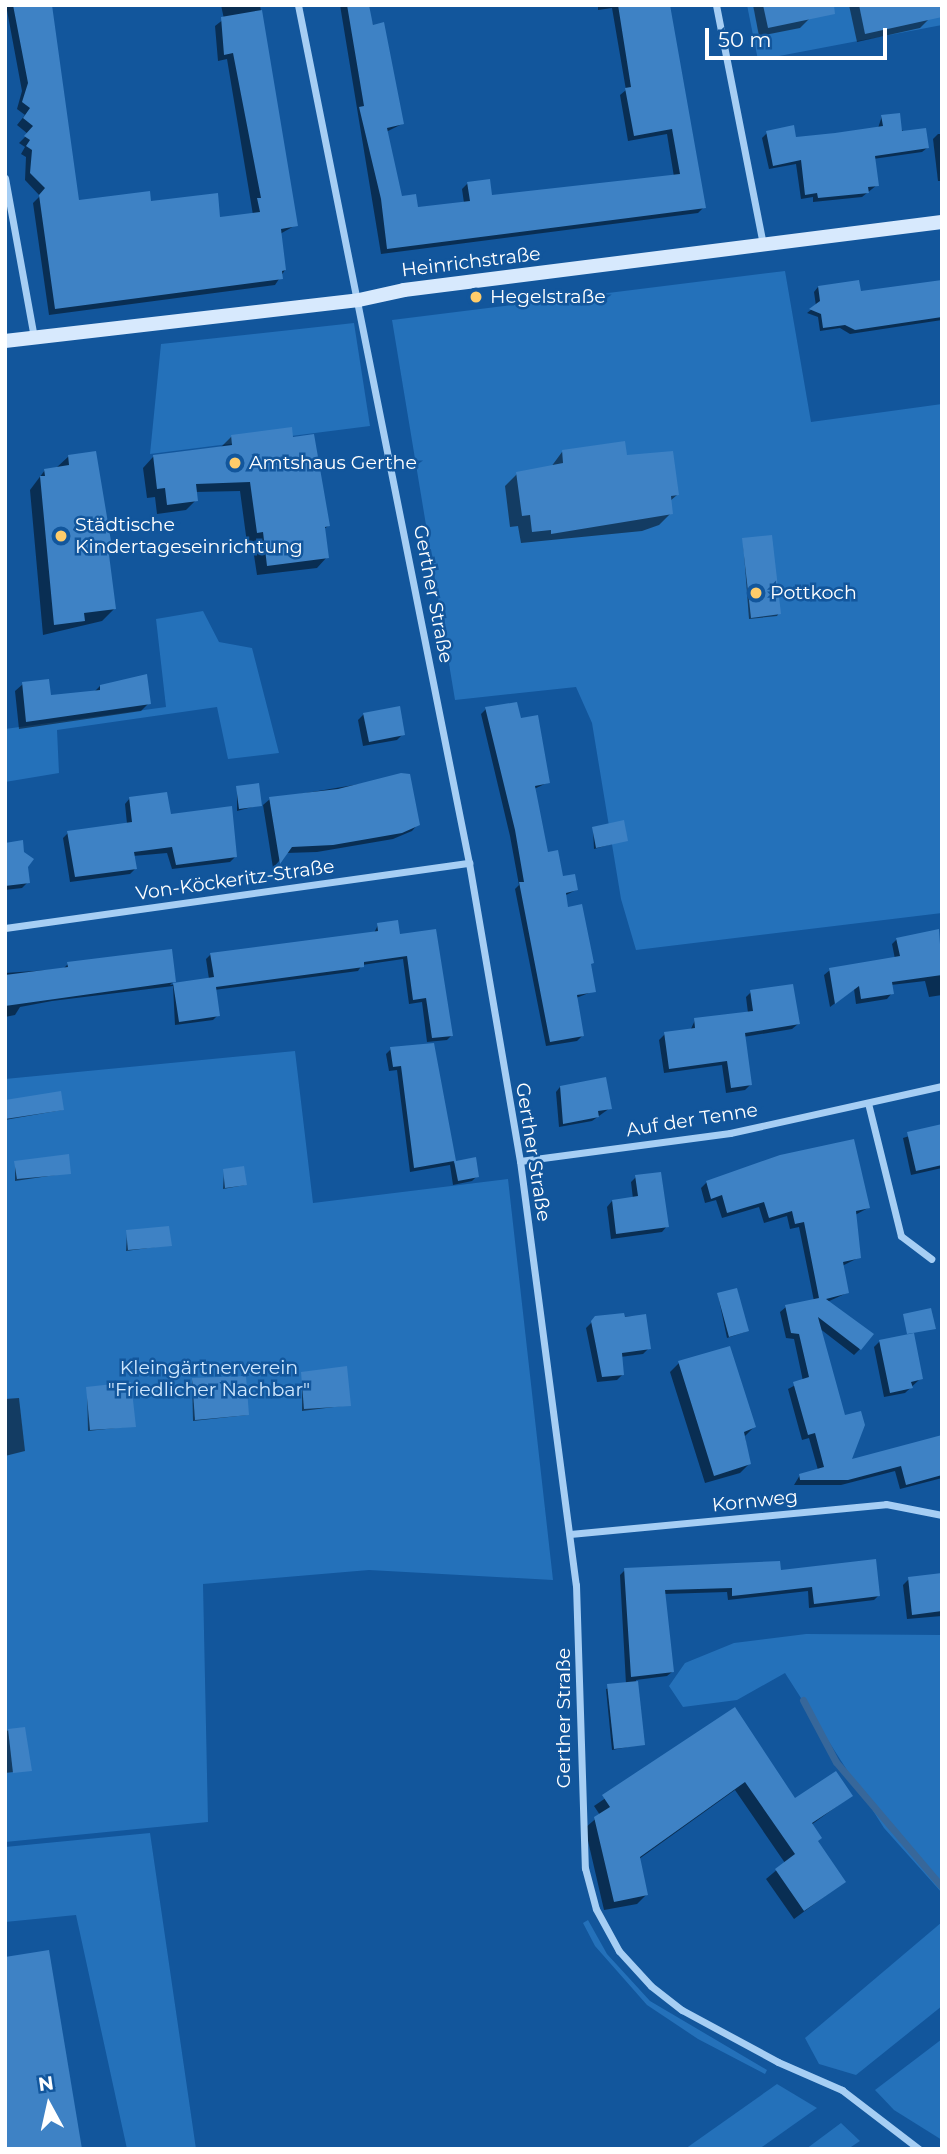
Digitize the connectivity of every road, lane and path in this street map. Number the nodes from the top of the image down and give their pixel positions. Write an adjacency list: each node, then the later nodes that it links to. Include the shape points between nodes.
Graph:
1 (298, 5): 6 (street, Gerther Straße, via 344,251)
2 (716, 5): 5 (street)
3 (5, 178): 7 (street)
4 (942, 222): 5 (street, Heinrichstraße)
5 (763, 244): 6 (street, Heinrichstraße, via 404,290)
6 (359, 300): 7 (street, Heinrichstraße); 9 (street, Gerther Straße)
7 (34, 338): 8 (street, Heinrichstraße)
8 (5, 341)
9 (469, 863): 10 (street, Von-Köckeritz-Straße); 13 (street, Gerther Straße)
10 (5, 928)
11 (942, 1086): 12 (street, Auf der Tenne)
12 (868, 1103): 13 (street, Auf der Tenne, via 730,1133); 14 (street, via 901,1236)
13 (520, 1161): 16 (street, Gerther Straße)
14 (931, 1259)
15 (942, 1515): 16 (street, Kornweg, via 886,1504)
16 (570, 1534): 17 (street, Gerther Straße, via 579,1627 585,1868 606,1932 650,1986 682,2010 778,2062 842,2090)
17 (919, 2149)

